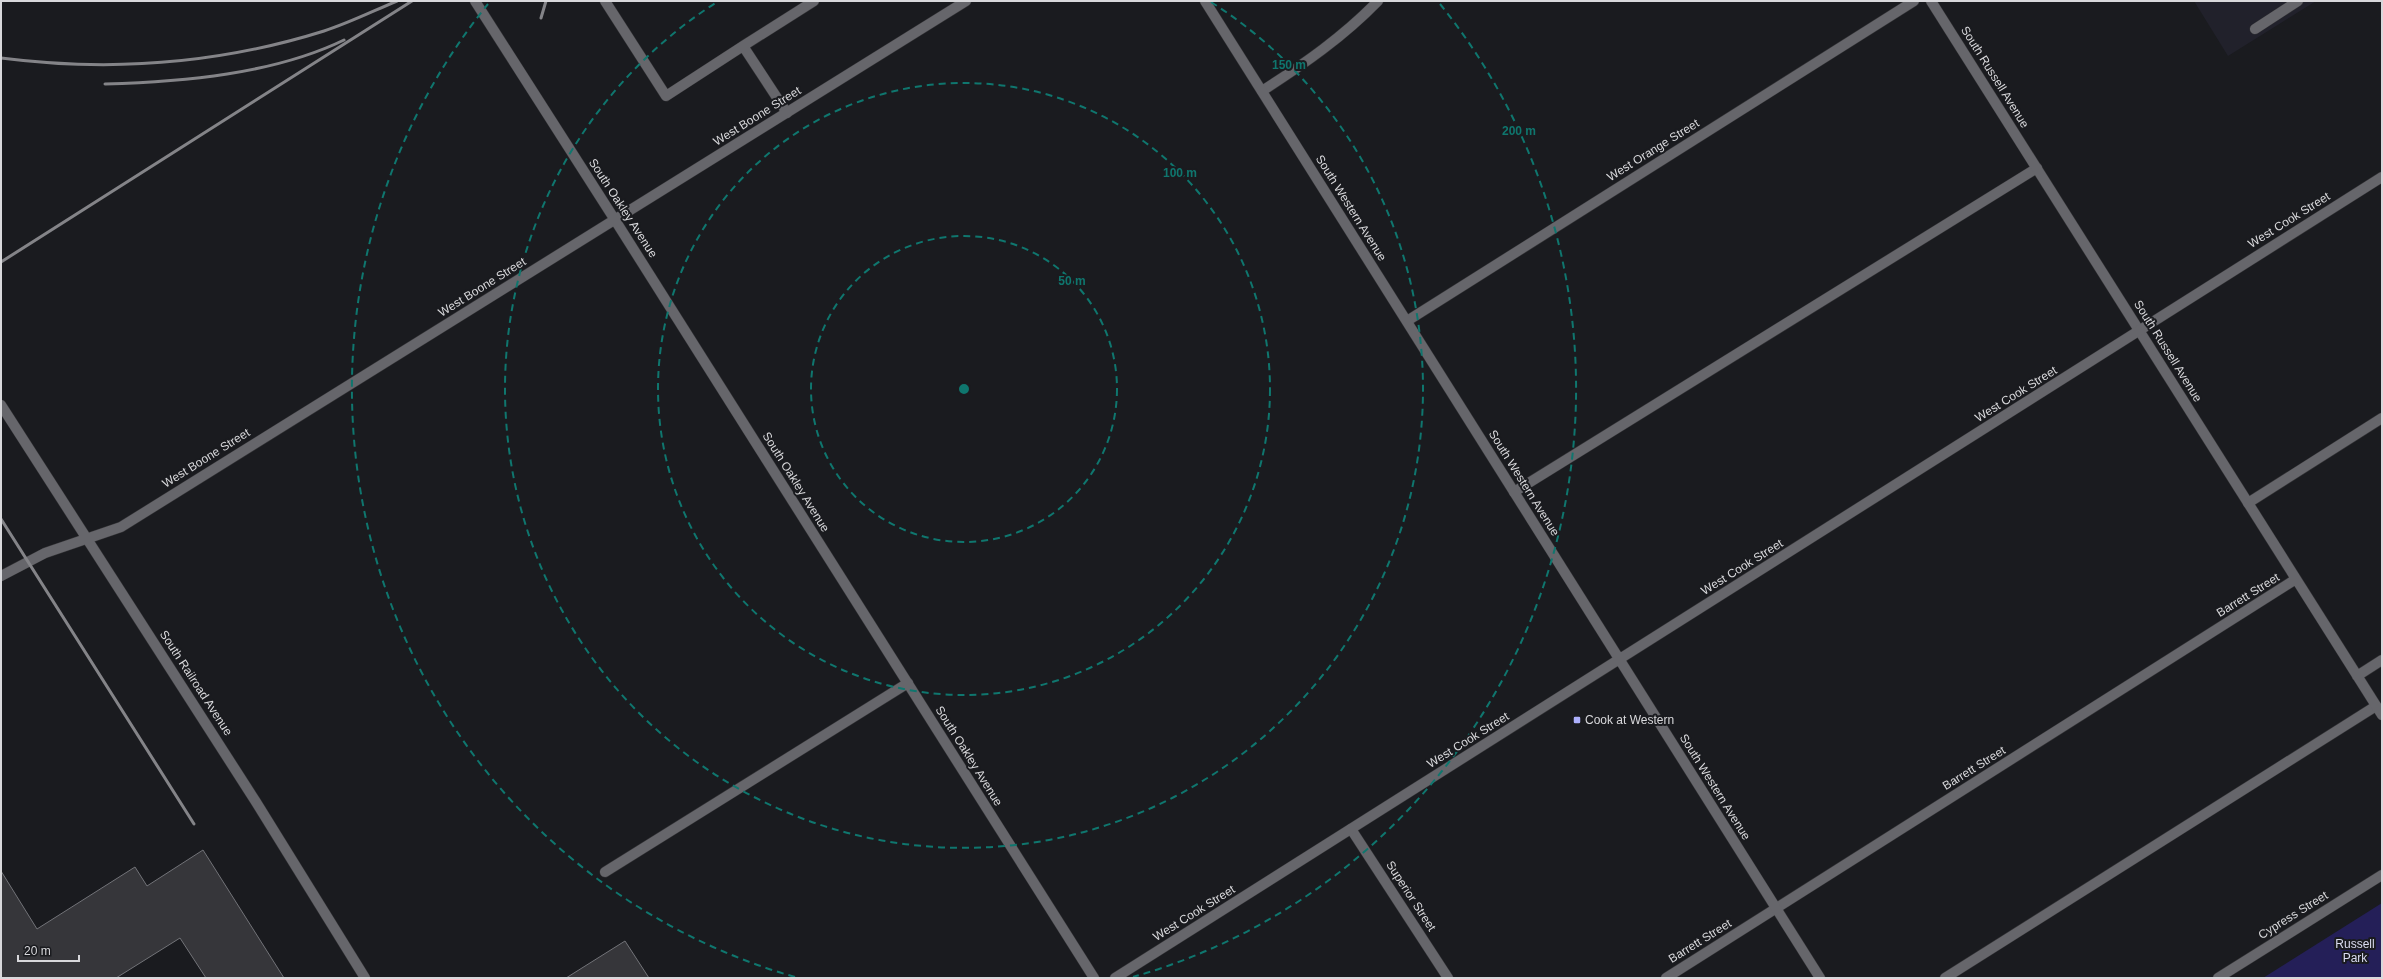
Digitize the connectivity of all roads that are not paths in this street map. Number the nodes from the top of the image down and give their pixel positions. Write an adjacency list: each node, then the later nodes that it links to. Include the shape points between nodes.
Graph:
1 (475, 1): 16 (street, South Oakley Avenue)
2 (604, 1): 11 (street, via 666,96)
3 (814, 1): 11 (street)
4 (966, 1): 13 (street, West Boone Street)
5 (1205, 1): 12 (street, South Western Avenue)
6 (1378, 1): 12 (street, via 1352,28 1320,54)
7 (1914, 1): 17 (street, West Orange Street)
8 (1931, 1): 14 (street, South Russell Avenue)
9 (2298, 1): 10 (street)
10 (2255, 29)
11 (743, 46): 13 (street)
12 (1262, 91): 17 (street, South Western Avenue)
13 (787, 113): 16 (street, West Boone Street)
14 (2037, 168): 18 (street, South Russell Avenue); 21 (street)
15 (2382, 177): 18 (street, West Cook Street)
16 (616, 220): 23 (street, West Boone Street, via 121,527); 29 (street, South Oakley Avenue)
17 (1407, 321): 21 (street, South Western Avenue)
18 (2140, 331): 22 (street, South Russell Avenue); 26 (street, West Cook Street)
19 (1, 405): 23 (street, South Railroad Avenue)
20 (2382, 418): 22 (street)
21 (1514, 492): 26 (street, South Western Avenue)
22 (2248, 503): 25 (street, South Russell Avenue)
23 (87, 538): 24 (street, West Boone Street, via 45,553); 36 (street, South Railroad Avenue)
24 (1, 576)
25 (2296, 579): 28 (street, South Russell Avenue); 35 (street, Barrett Street)
26 (1619, 659): 32 (street, West Cook Street); 35 (street, South Western Avenue)
27 (2382, 660): 28 (street)
28 (2357, 676): 30 (street, South Russell Avenue)
29 (908, 683): 33 (street); 37 (street, South Oakley Avenue)
30 (2376, 706): 31 (street, South Russell Avenue); 42 (street)
31 (2382, 715)
32 (1351, 829): 38 (street, West Cook Street); 39 (street, Superior Street)
33 (605, 872)
34 (2382, 875): 43 (street, Cypress Street)
35 (1776, 908): 40 (street, Barrett Street); 41 (street, South Western Avenue)
36 (365, 978)
37 (1094, 978)
38 (1115, 978)
39 (1448, 978)
40 (1666, 978)
41 (1820, 978)
42 (1945, 978)
43 (2218, 978)

